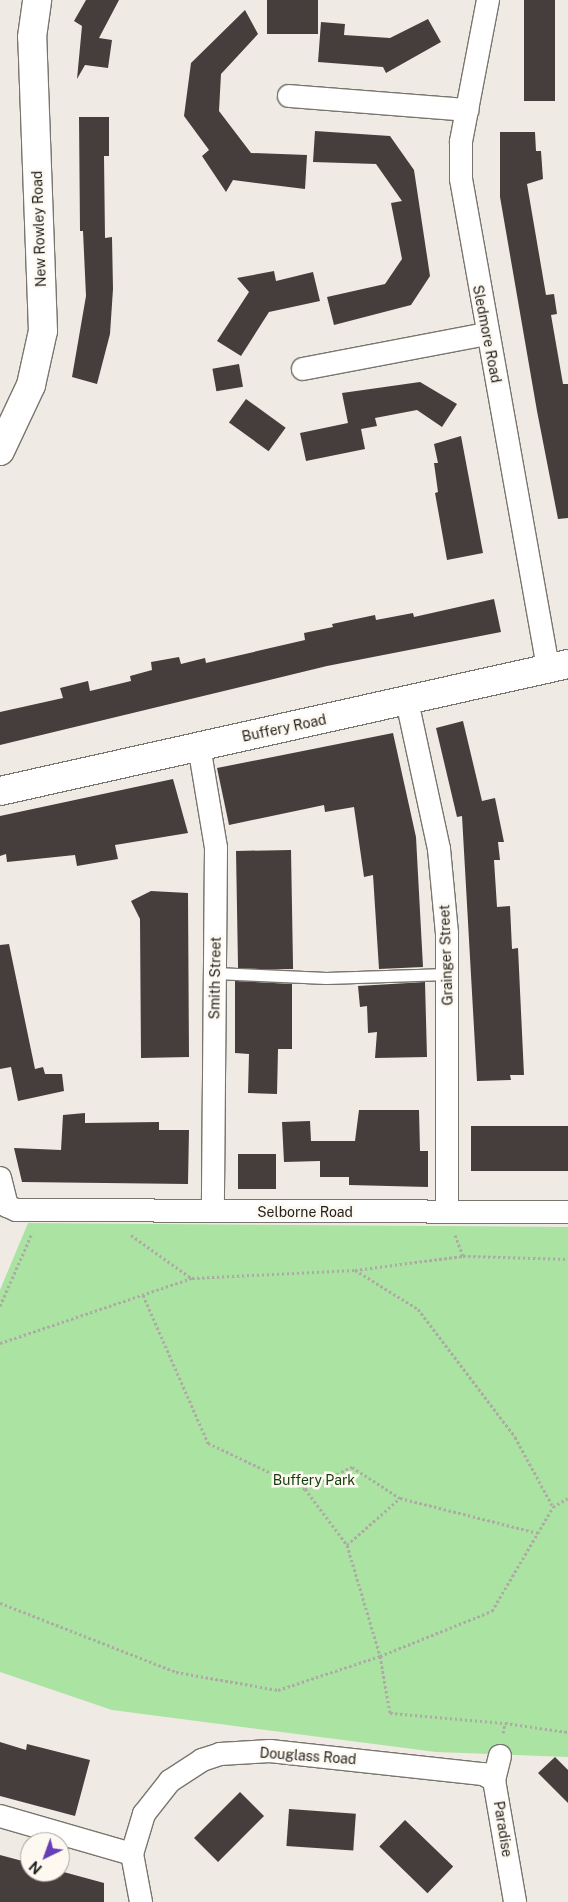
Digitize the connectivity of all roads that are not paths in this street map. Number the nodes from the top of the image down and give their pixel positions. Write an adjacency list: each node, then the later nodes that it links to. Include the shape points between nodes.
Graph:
1 (37, 0): 7 (street, New Rowley Road, via 32,37 43,331 31,386)
2 (488, 0): 4 (street, Sledmore Road)
3 (289, 96): 4 (street)
4 (467, 110): 5 (street, Sledmore Road, via 461,179)
5 (487, 334): 6 (street); 8 (street, Sledmore Road)
6 (303, 369)
7 (0, 451)
8 (558, 666): 9 (street, Buffery Road)
9 (407, 701): 10 (street, Buffery Road); 13 (street, Grainger Street, via 440,849)
10 (199, 746): 11 (street, Buffery Road); 12 (street, Smith Street, via 216,848)
11 (0, 791)
12 (215, 973): 13 (lane, via 326,978); 15 (street, Smith Street)
13 (448, 974): 16 (street, Grainger Street)
14 (0, 1178): 15 (street, Selborne Road, via 7,1206 42,1211)
15 (213, 1211): 16 (street, Selborne Road)
16 (447, 1212): 17 (street, Selborne Road)
17 (568, 1212)
18 (500, 1756): 19 (street, Paradise)
19 (494, 1780): 21 (street, Douglass Road, via 483,1774 346,1758 270,1751 220,1754 185,1769 155,1796 144,1814); 23 (street, Paradise)
20 (0, 1816): 21 (street)
21 (132, 1854): 22 (street, Douglass Road)
22 (140, 1902)
23 (515, 1902)

